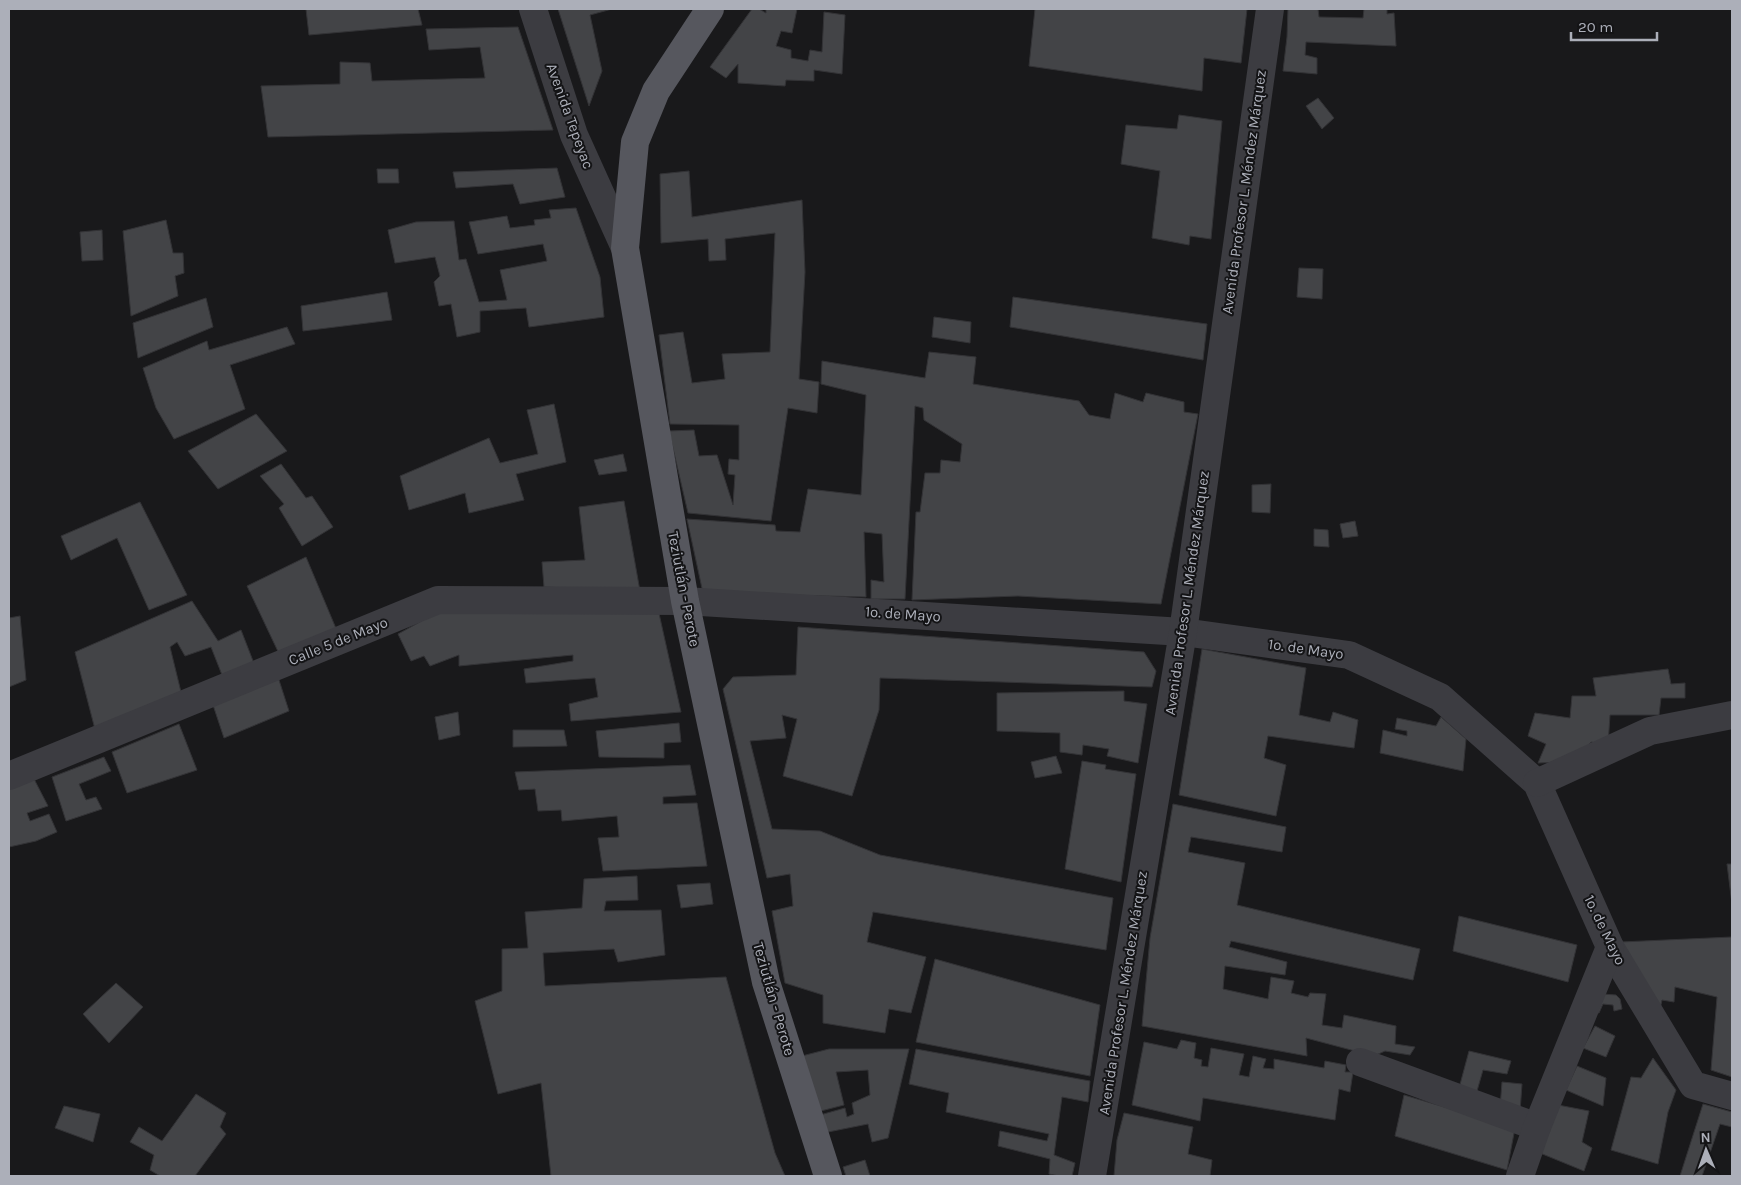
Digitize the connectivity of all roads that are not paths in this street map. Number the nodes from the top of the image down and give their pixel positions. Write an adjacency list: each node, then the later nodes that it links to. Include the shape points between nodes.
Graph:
1 (533, 9): 4 (street, Avenida Tepeyac, via 574,135)
2 (710, 9): 4 (main road, Teziutlán - Perote, via 656,91 635,142)
3 (1270, 9): 6 (street, Avenida Profesor L. Méndez Márquez)
4 (625, 248): 5 (main road, Teziutlán - Perote)
5 (685, 601): 6 (street, 1o. de Mayo); 8 (street, Calle 5 de Mayo, via 438,600); 14 (main road, Teziutlán - Perote, via 766,982)
6 (1183, 632): 9 (street, 1o. de Mayo, via 1349,655 1440,697); 15 (street, Avenida Profesor L. Méndez Márquez)
7 (1732, 715): 9 (street, via 1650,731)
8 (9, 776)
9 (1537, 782): 10 (street, 1o. de Mayo)
10 (1610, 947): 12 (street, 1o. de Mayo, via 1693,1085); 13 (street)
11 (1360, 1062): 13 (street)
12 (1732, 1096)
13 (1537, 1127): 16 (street)
14 (828, 1176)
15 (1092, 1176)
16 (1520, 1176)

